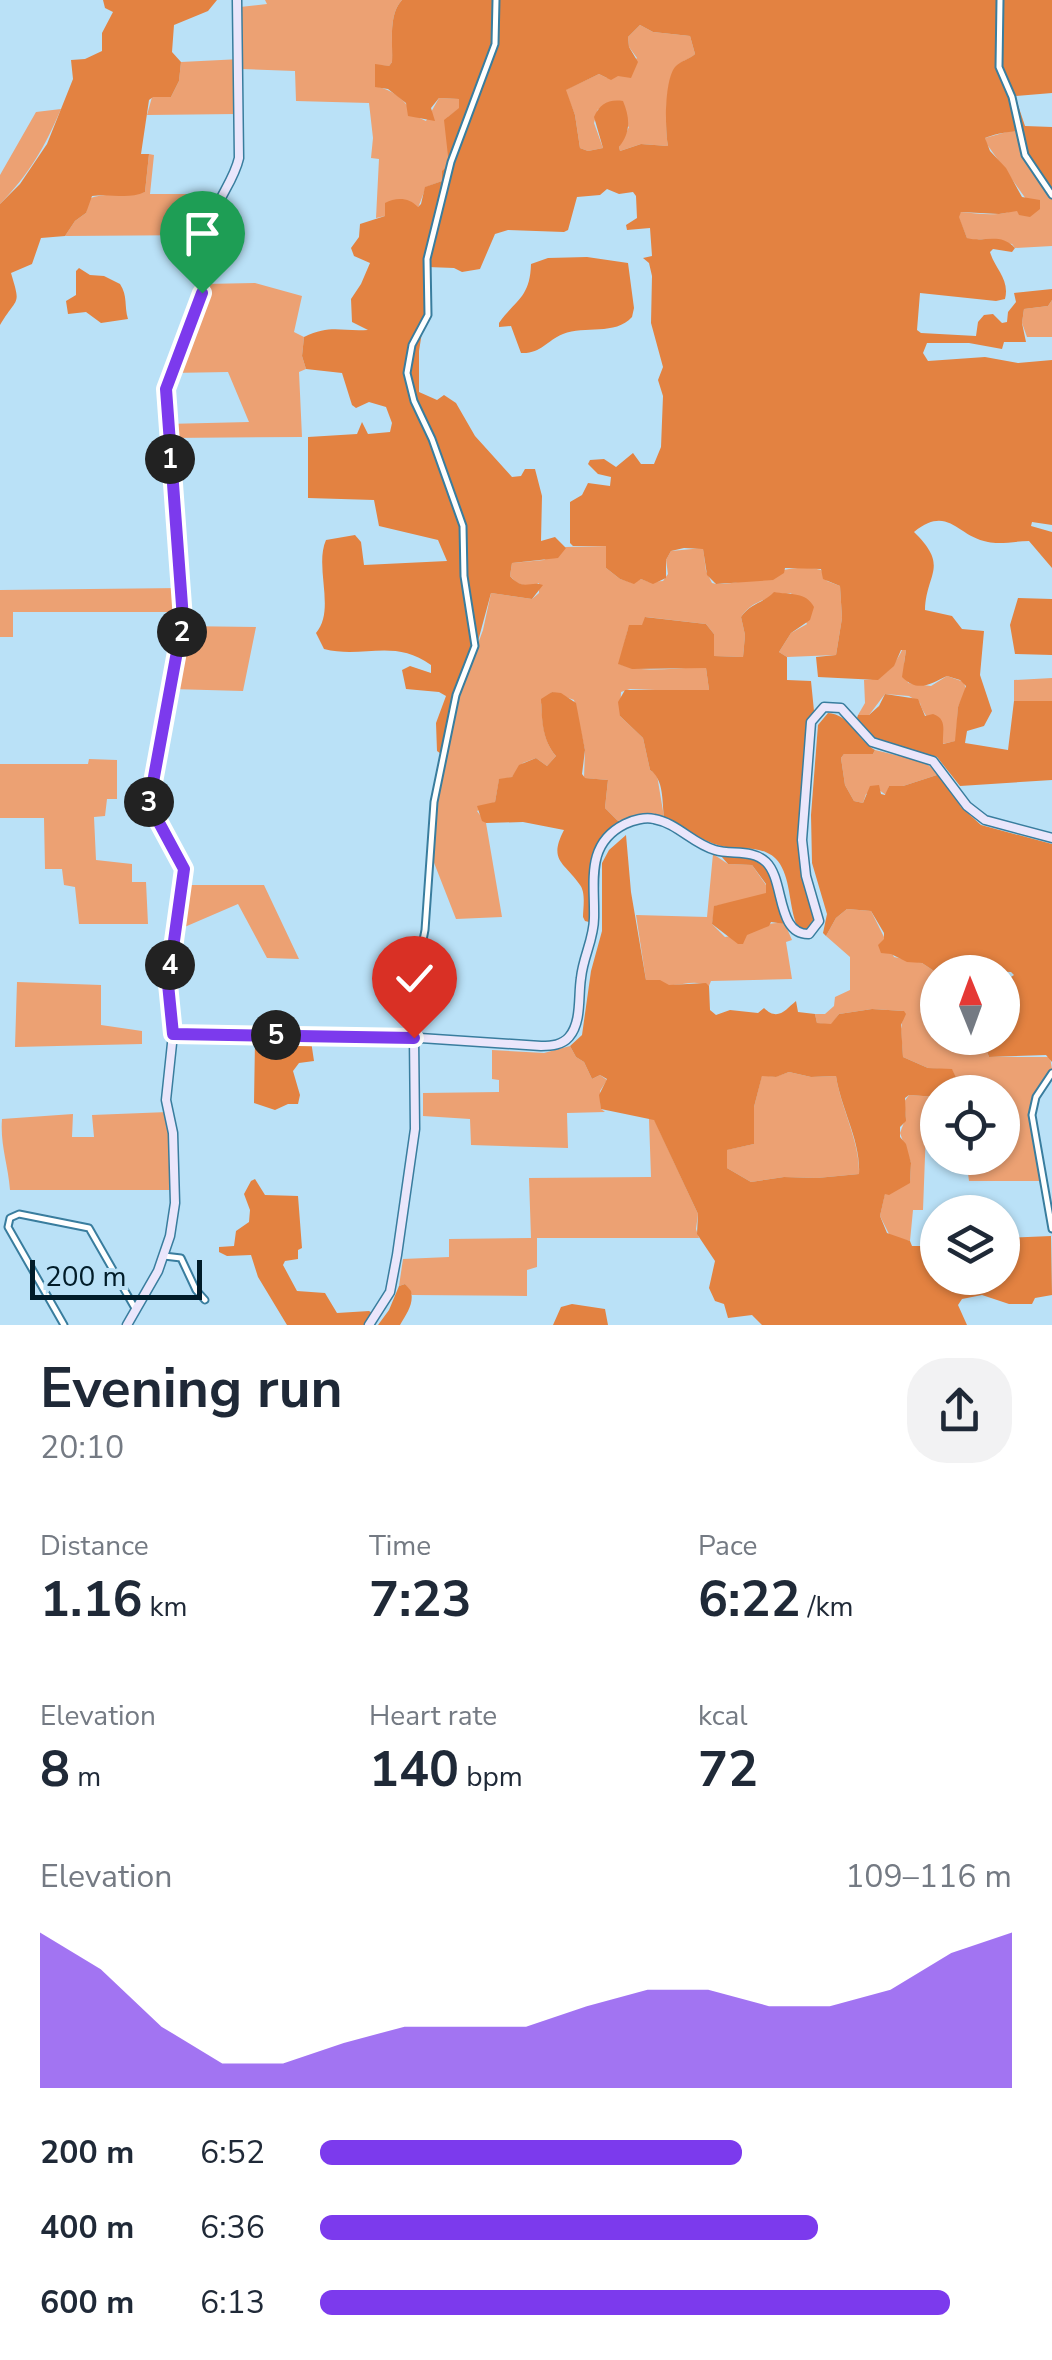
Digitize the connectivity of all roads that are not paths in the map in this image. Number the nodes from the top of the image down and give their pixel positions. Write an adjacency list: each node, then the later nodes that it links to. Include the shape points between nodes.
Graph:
1 (237, 0): 6 (main road, via 239,158 212,217 202,293 165,401 183,619 149,804 184,869 168,984)
2 (496, 0): 7 (street, via 495,44 451,162 427,259 428,315 407,373 462,522 475,639 434,802)
3 (1000, 0): 4 (street, via 998,68 1025,155)
4 (1052, 196)
5 (1052, 838): 7 (main road, via 985,820 933,761 872,742 841,708 824,707 810,722 802,840 818,914 814,931 802,934 791,927 763,860 710,848 656,820 634,821 611,834 595,856 593,933 568,1038 550,1046)
6 (173, 1034): 7 (main road); 10 (main road, via 166,1100 175,1191)
7 (414, 1038): 15 (main road, via 415,1129 397,1255 390,1292)
8 (1052, 1073): 9 (street, via 1036,1097 1032,1124)
9 (1052, 1228)
10 (164, 1256): 11 (street, via 181,1258); 12 (main road)
11 (205, 1300)
12 (136, 1310): 13 (street, via 88,1228 19,1214 10,1218 8,1227); 14 (main road)
13 (64, 1325)
14 (127, 1325)
15 (369, 1325)

